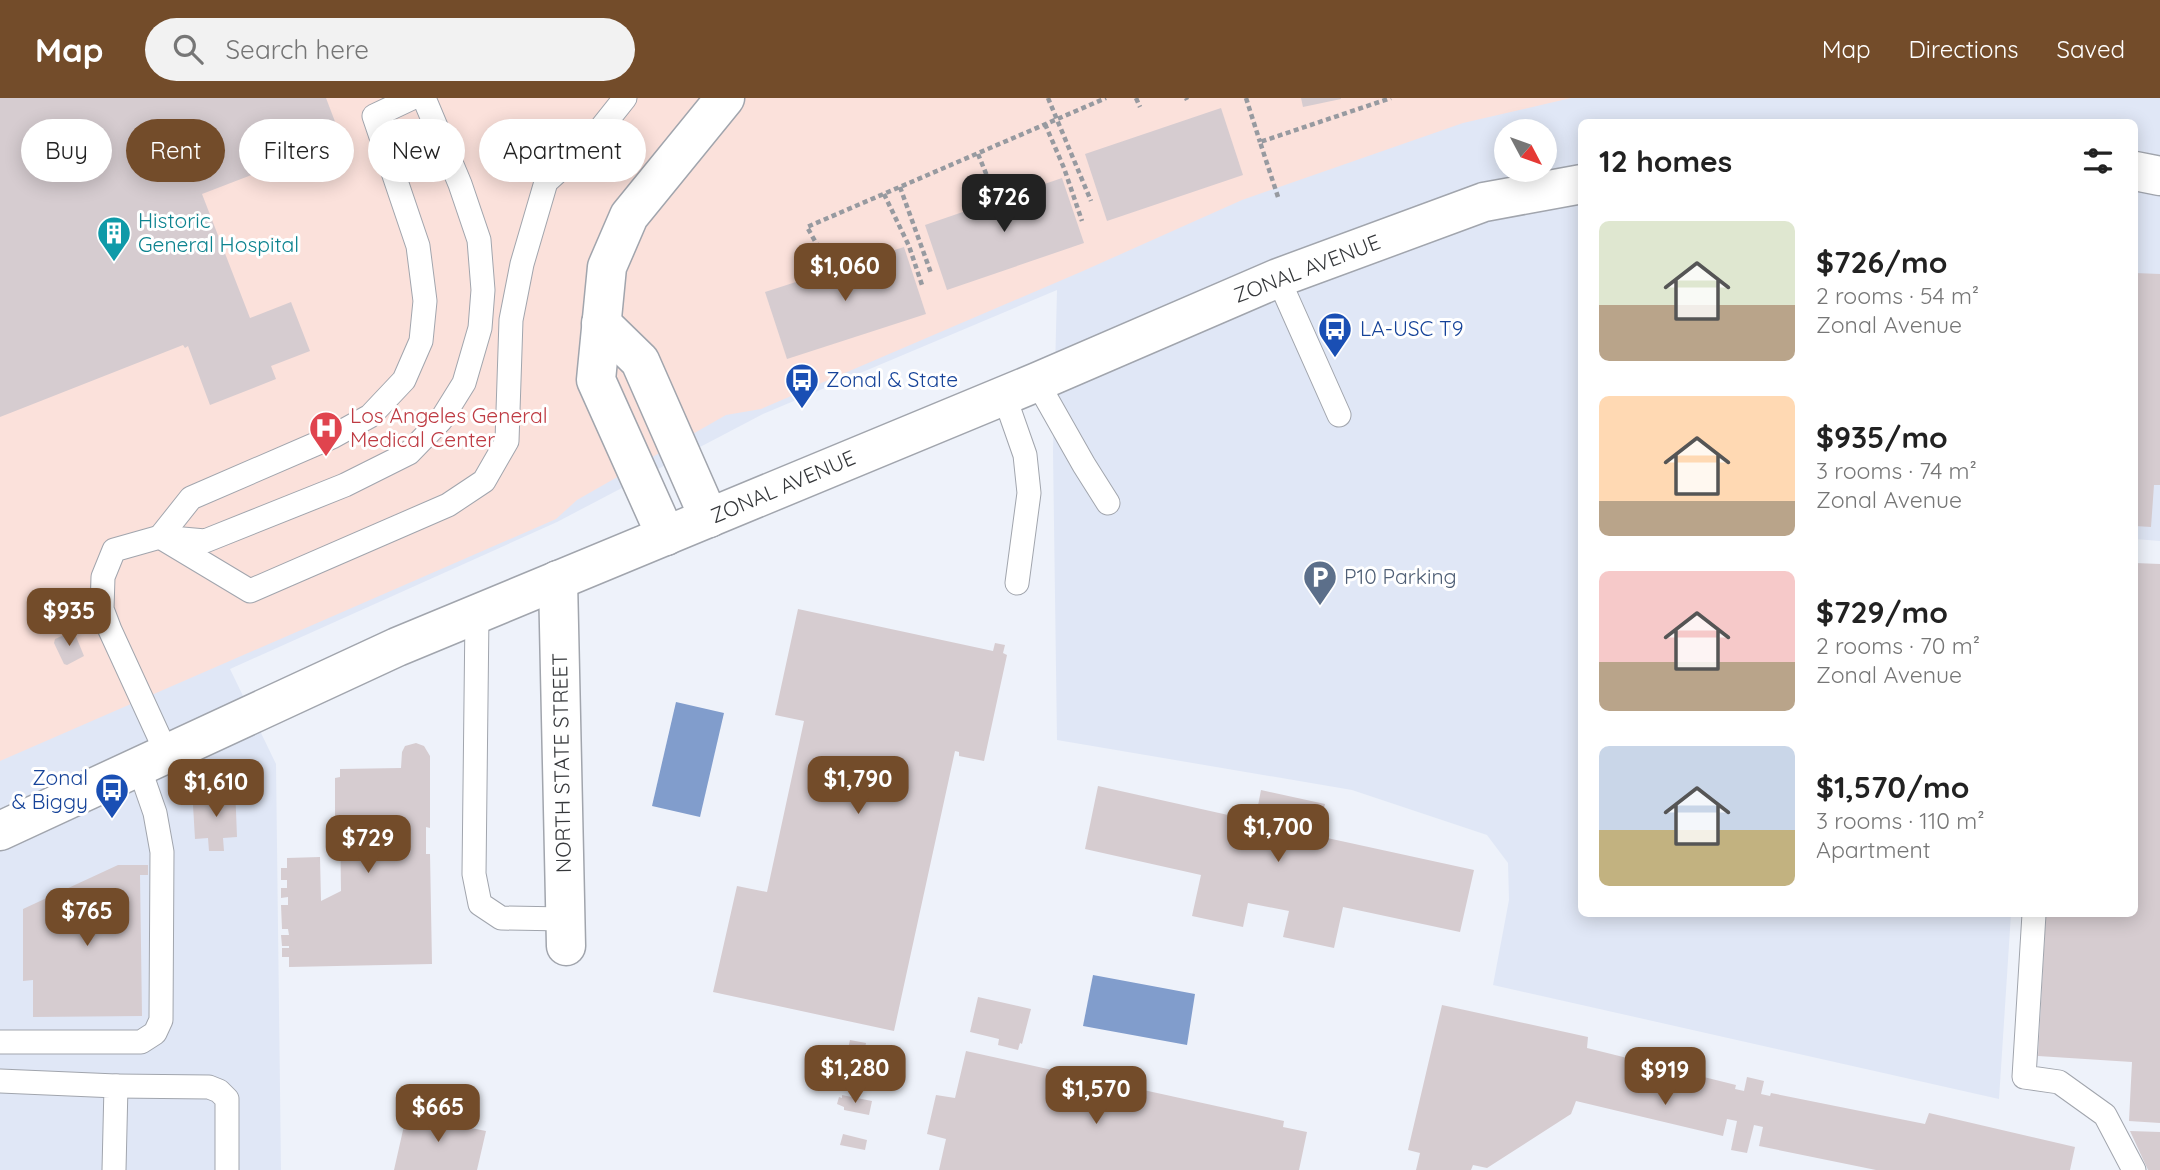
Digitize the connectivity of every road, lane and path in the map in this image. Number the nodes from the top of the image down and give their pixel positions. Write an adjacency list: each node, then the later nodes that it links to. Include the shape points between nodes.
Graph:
1 (412, 98): 34 (lane, via 374,116 418,246 425,301 421,341 404,380 370,416 332,438 191,498)
2 (424, 98): 34 (lane, via 479,240 484,290 480,328 464,383 441,420 409,453 345,485 205,541)
3 (625, 98): 34 (lane, via 590,142 546,182 511,320 508,441 484,481 448,505 250,591)
4 (725, 98): 28 (street, via 629,216 607,267)
5 (1048, 98): 11 (path)
6 (1106, 98): 11 (path)
7 (1136, 98): 10 (path)
8 (1246, 98): 13 (path)
9 (1391, 98): 13 (path)
10 (1140, 107)
11 (1056, 119): 12 (path); 22 (path)
12 (1045, 124): 14 (path); 23 (path)
13 (1260, 142): 21 (path)
14 (978, 154): 18 (path); 19 (path)
15 (2138, 172): 16 (street)
16 (2160, 176)
17 (1578, 185): 26 (street, ZONAL AVENUE, via 1484,202)
18 (900, 187): 20 (path); 25 (path)
19 (994, 193)
20 (884, 194): 24 (path, via 807,227); 27 (path)
21 (1279, 197)
22 (1091, 201)
23 (1082, 221)
24 (819, 248)
25 (931, 273)
26 (1278, 278): 29 (street, ZONAL AVENUE); 30 (lane)
27 (923, 288)
28 (601, 323): 32 (street, via 640,361); 33 (street, via 596,380)
29 (1020, 388): 31 (lane, via 1084,465); 32 (street, ZONAL AVENUE); 36 (lane, via 1029,493)
30 (1339, 415)
31 (1108, 503)
32 (709, 518): 33 (street, ZONAL AVENUE)
33 (666, 536): 35 (street, ZONAL AVENUE)
34 (160, 537): 38 (lane, via 114,550 103,578 102,609)
35 (558, 580): 37 (street, ZONAL AVENUE); 41 (street, NORTH STATE STREET)
36 (1017, 583)
37 (477, 614): 38 (street, ZONAL AVENUE); 41 (lane, via 474,874 480,904 501,918)
38 (153, 761): 39 (street, ZONAL AVENUE); 42 (lane, via 162,852 161,1020 155,1033 141,1042)
39 (0, 831)
40 (2034, 917): 47 (lane, via 2024,1077 2059,1082 2105,1115)
41 (566, 933)
42 (0, 1042)
43 (0, 1081): 44 (lane)
44 (116, 1087): 45 (lane); 46 (lane, via 209,1087 219,1091 227,1099)
45 (114, 1170)
46 (227, 1170)
47 (2134, 1170)

